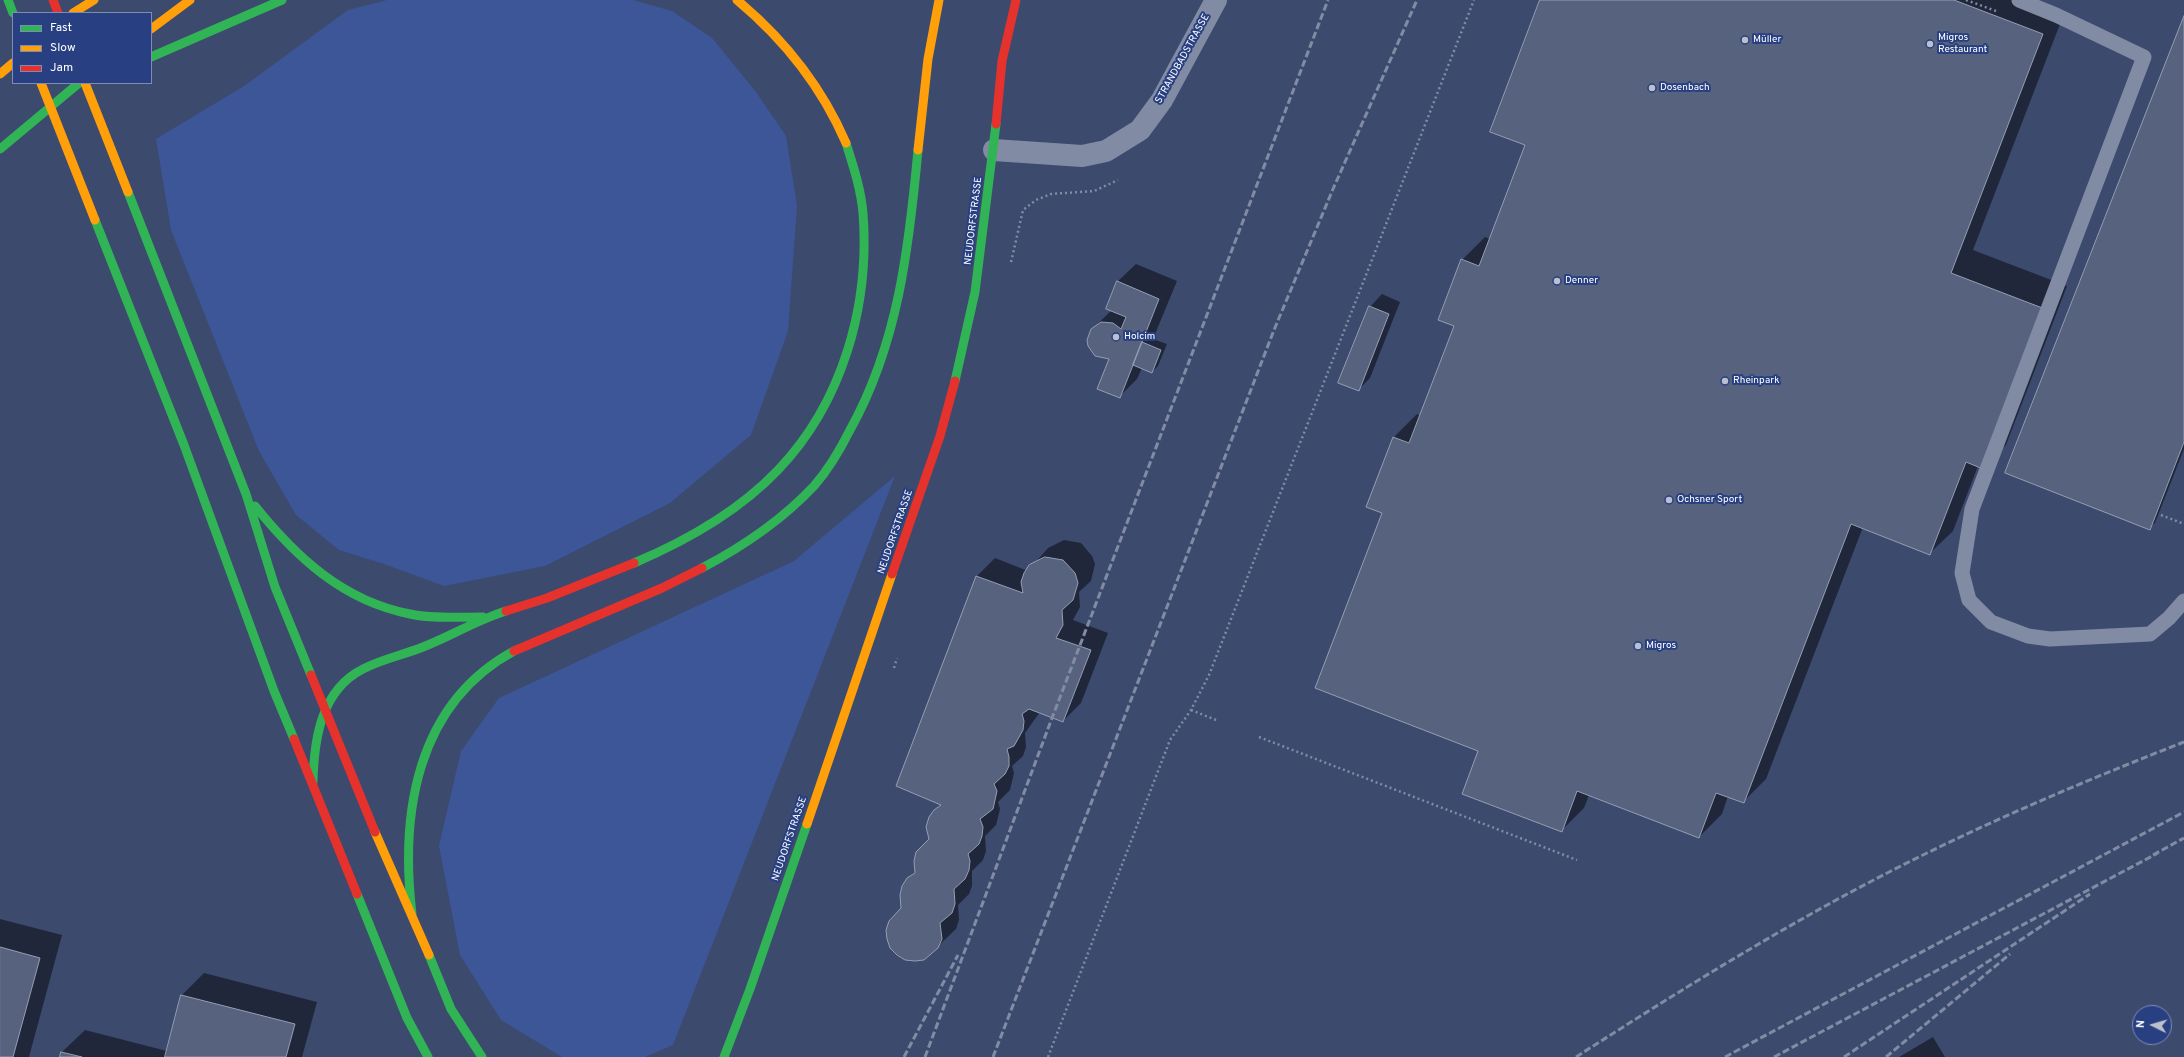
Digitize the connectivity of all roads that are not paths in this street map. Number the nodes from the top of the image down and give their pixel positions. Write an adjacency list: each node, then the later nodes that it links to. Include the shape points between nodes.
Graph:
1 (8, 0): 11 (main road)
2 (53, 0): 12 (main road)
3 (94, 0): 13 (main road); 14 (main road)
4 (190, 0): 15 (main road)
5 (282, 0): 16 (main road)
6 (737, 0): 28 (main road, via 786,44 810,74 844,139 859,184 865,235 861,291 852,338 838,374 821,410 792,453 754,493 708,524 639,561 545,599)
7 (939, 0): 31 (main road, via 928,58 911,224 901,290 881,368 852,432 836,457 812,486 786,512 745,544 701,570 514,651 485,670 458,696 437,729 413,790 406,846)
8 (1016, 0): 25 (main road, NEUDORFSTRASSE, via 1002,61)
9 (1216, 0): 25 (street, STRANDBADSTRASSE, via 1162,100 1140,130 1106,152 1082,156)
10 (2019, 0): 27 (lane, via 2144,57 1972,509 1962,572 1969,600 1991,622 2028,636 2050,639 2150,634)
11 (13, 12)
12 (58, 12)
13 (75, 12)
14 (79, 12)
15 (152, 28)
16 (152, 58)
17 (12, 65): 18 (main road)
18 (0, 74)
19 (41, 84): 30 (main road, bridge, via 184,445 274,691)
20 (78, 84): 23 (main road)
21 (85, 84): 26 (main road, bridge)
22 (91, 84): 23 (main road)
23 (59, 98): 24 (main road)
24 (0, 149)
25 (994, 150): 32 (main road, NEUDORFSTRASSE, via 975,292 964,347 940,436 750,989)
26 (246, 494): 28 (main road, via 298,556 346,592 391,610 410,614); 29 (main road, via 275,587)
27 (2184, 601)
28 (488, 617): 29 (main road, via 415,651 360,670 338,687)
29 (325, 710): 30 (main road, via 316,740); 31 (main road, via 372,826)
30 (314, 782): 33 (main road, via 404,1011)
31 (412, 914): 34 (main road, via 451,1009)
32 (724, 1056)
33 (428, 1057)
34 (482, 1057)

